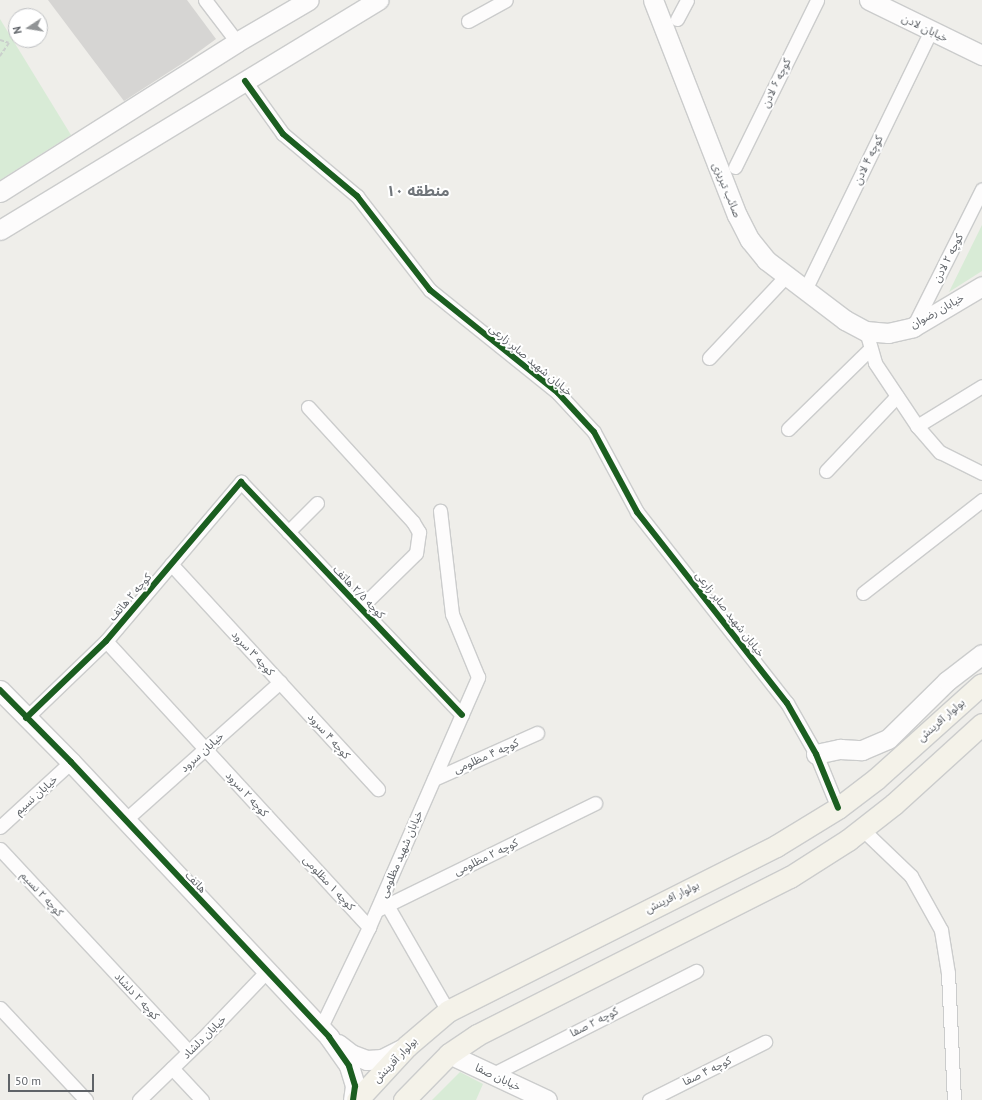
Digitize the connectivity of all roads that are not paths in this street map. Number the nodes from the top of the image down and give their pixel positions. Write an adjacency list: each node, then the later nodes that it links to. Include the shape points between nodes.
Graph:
1 (204, 0): 12 (street)
2 (308, 0): 12 (street)
3 (379, 0): 14 (street)
4 (506, 0): 10 (street)
5 (653, 0): 19 (street, صائب تبریزی, via 737,215 750,240 766,260)
6 (687, 0): 9 (street)
7 (817, 0): 15 (street, کوچه ۶ لادن)
8 (871, 1): 11 (street, خیابان لادن)
9 (677, 19)
10 (468, 21)
11 (931, 30): 13 (street, خیابان لادن); 21 (street, کوچه ۴ لادن)
12 (237, 42): 17 (street)
13 (980, 49)
14 (245, 81): 18 (street); 51 (street, خیابان شهید صابر زارعی, via 283,134 357,196 430,290 558,393 594,432 637,512 787,703)
15 (735, 167)
16 (982, 189): 22 (street, کوچه ۲ لادن)
17 (0, 192)
18 (0, 230)
19 (786, 276): 21 (street, صائب تبریزی); 25 (street)
20 (982, 286): 22 (street, خیابان رضوان)
21 (805, 290): 23 (street, صائب تبریزی, via 845,320)
22 (913, 327): 23 (street, خیابان رضوان, via 888,333)
23 (866, 331): 24 (street)
24 (870, 349): 27 (street, via 874,363); 30 (street)
25 (709, 358)
26 (982, 386): 29 (street)
27 (897, 396): 29 (street); 31 (street)
28 (308, 407): 40 (street, via 413,522 419,532 416,553)
29 (917, 426): 32 (street, via 940,452)
30 (788, 430)
31 (826, 471)
32 (982, 472)
33 (241, 482): 37 (street, کوچه ۲/۵ هاتف); 38 (street, کوچه ۲ هاتف)
34 (982, 500): 39 (street)
35 (317, 503): 37 (street)
36 (440, 511): 46 (street, خیابان شهید مظلومی, via 452,614 478,677)
37 (288, 532): 40 (street, کوچه ۲/۵ هاتف)
38 (171, 564): 41 (street, کوچه ۲ هاتف); 43 (street, کوچه ۳ سرود)
39 (863, 593)
40 (360, 608): 46 (street, کوچه ۲/۵ هاتف)
41 (106, 641): 47 (street, کوچه ۲ هاتف); 50 (street, کوچه ۲ سرود)
42 (982, 654): 51 (street, via 947,682 888,740 862,750 840,749)
43 (280, 682): 50 (street, خیابان سرود); 54 (street, کوچه ۴ سرود)
44 (982, 684): 56 (main road, بولوار آفرینش, via 876,779)
45 (0, 690): 47 (street, هاتف)
46 (462, 715): 53 (street, خیابان شهید مظلومی)
47 (26, 718): 52 (street, هاتف)
48 (980, 729): 59 (main road)
49 (537, 733): 53 (street, کوچه ۴ مظلومی)
50 (206, 749): 57 (street, خیابان سرود); 60 (street, کوچه ۲ سرود)
51 (816, 754): 56 (street, خیابان شهید صابر زارعی)
52 (71, 762): 57 (street, هاتف); 58 (street, خیابان نسیم)
53 (434, 778): 62 (street, خیابان شهید مظلومی)
54 (378, 789)
55 (595, 803): 62 (street, کوچه ۲ مظلومی)
56 (838, 808): 68 (main road, بولوار آفرینش, via 776,846)
57 (124, 821): 66 (street, هاتف)
58 (0, 827)
59 (862, 829): 73 (main road, via 790,877 490,1027); 84 (street, via 911,876 941,930 948,973)
60 (289, 839): 63 (street, کوچه ۱ مظلومی)
61 (0, 849): 64 (street, کوچه ۲ نسیم)
62 (382, 908): 63 (street, خیابان شهید مظلومی); 68 (street)
63 (369, 927): 69 (street, خیابان شهید مظلومی)
64 (84, 939): 72 (street, کوچه ۲ دلشاد)
65 (696, 970): 75 (street, کوچه ۲ صفا)
66 (266, 972): 69 (street, هاتف); 72 (street, خیابان دلشاد)
67 (0, 1008): 76 (street)
68 (448, 1011): 71 (main road, بولوار آفرینش)
69 (325, 1033): 71 (street, هاتف, via 351,1054 367,1060 382,1059); 79 (street, هاتف, via 349,1066 354,1086)
70 (765, 1042): 83 (street, کوچه ۴ صفا)
71 (407, 1046): 80 (main road, بولوار آفرینش)
72 (189, 1052): 74 (street, خیابان دلشاد)
73 (449, 1054): 75 (street, خیابان صفا); 81 (main road)
74 (172, 1068): 77 (street, خیابان دلشاد); 78 (street)
75 (493, 1074): 82 (street, خیابان صفا)
76 (86, 1100)
77 (139, 1100)
78 (202, 1100)
79 (353, 1100)
80 (358, 1100)
81 (404, 1100)
82 (547, 1100)
83 (649, 1100)
84 (954, 1100)

